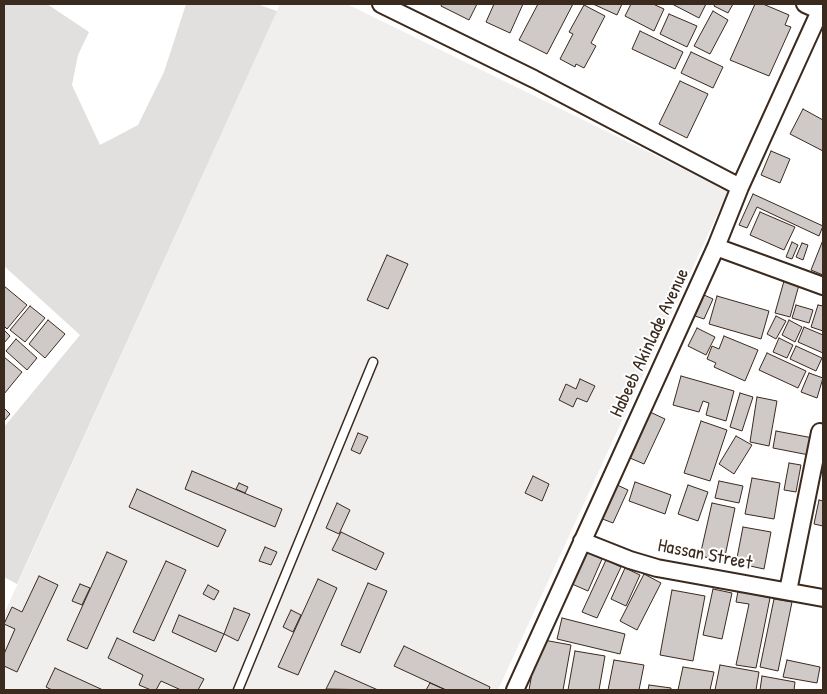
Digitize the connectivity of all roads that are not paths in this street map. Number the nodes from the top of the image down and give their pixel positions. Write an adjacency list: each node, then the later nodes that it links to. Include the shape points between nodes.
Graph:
1 (381, 4): 4 (street)
2 (805, 4): 3 (street)
3 (822, 12): 4 (street, Habeeb Akinlade Avenue)
4 (740, 187): 5 (street, Habeeb Akinlade Avenue)
5 (716, 247): 6 (street); 9 (street, Habeeb Akinlade Avenue)
6 (823, 286)
7 (373, 362): 12 (lane)
8 (820, 432): 10 (street)
9 (582, 541): 10 (street, Hassan Street, via 657,568); 13 (street, Habeeb Akinlade Avenue)
10 (788, 591): 11 (street, Hassan Street)
11 (823, 598)
12 (238, 690)
13 (515, 690)

